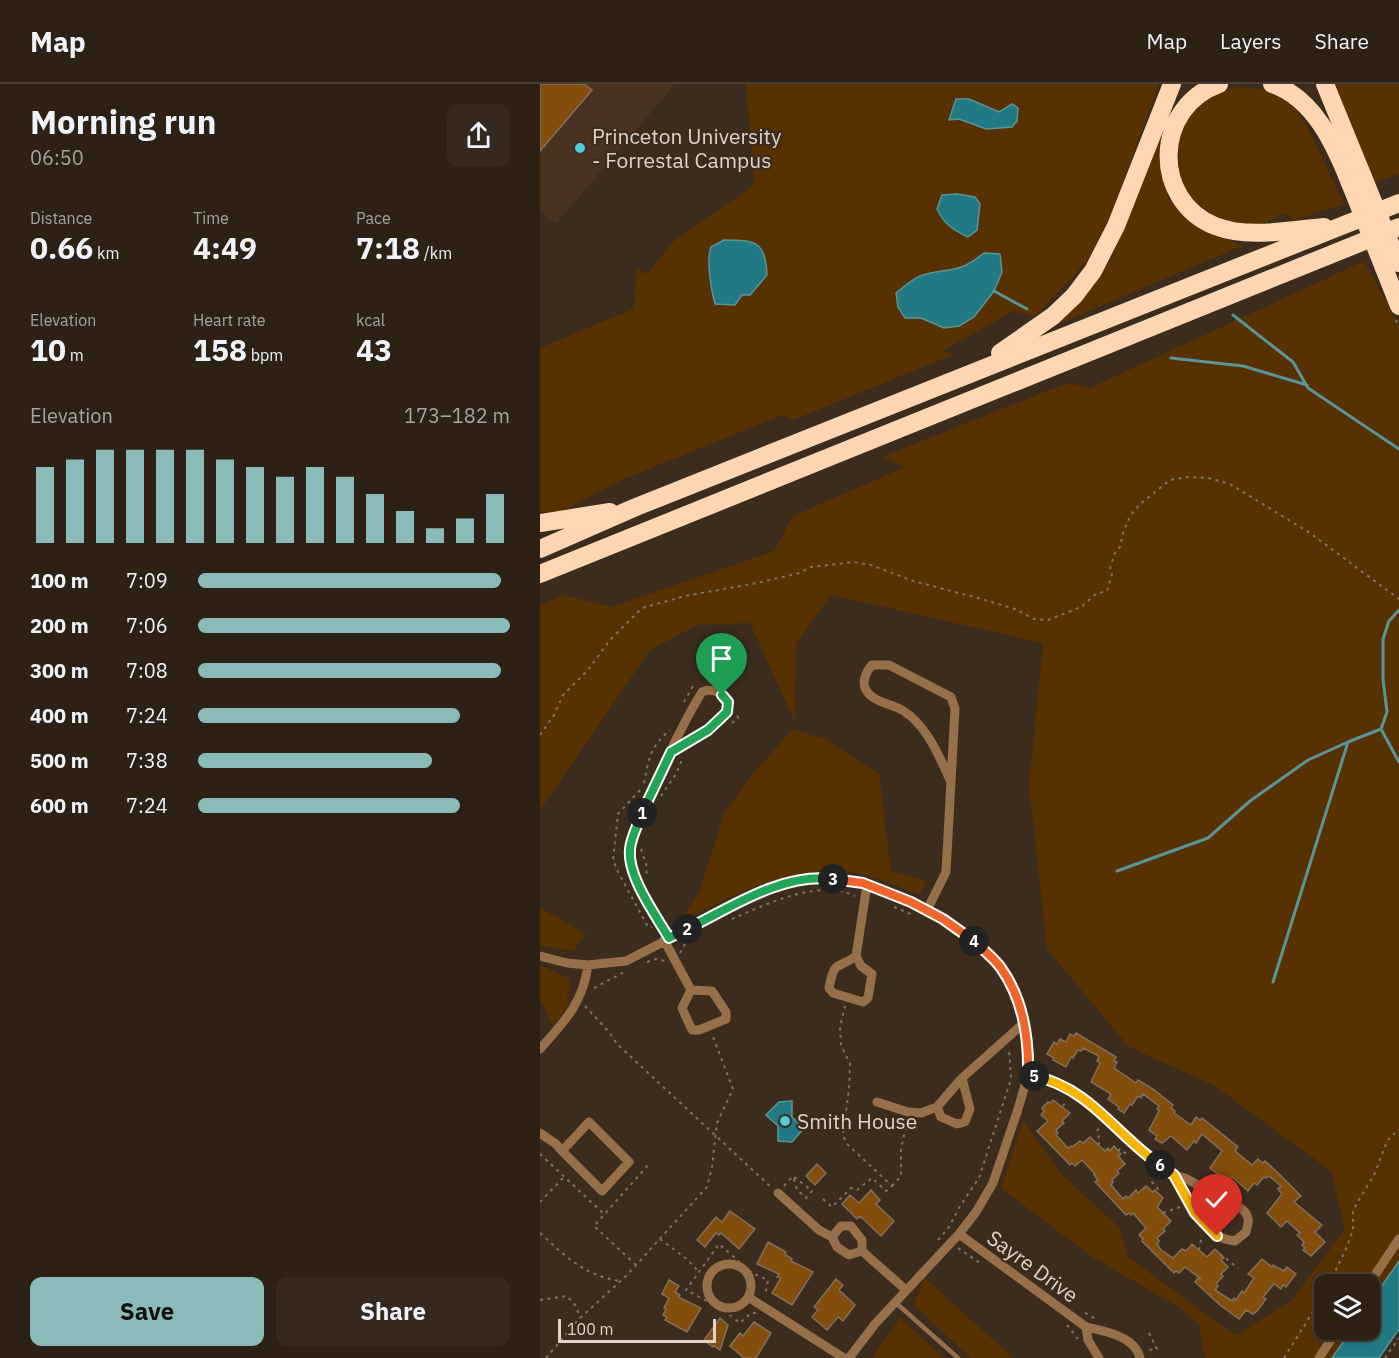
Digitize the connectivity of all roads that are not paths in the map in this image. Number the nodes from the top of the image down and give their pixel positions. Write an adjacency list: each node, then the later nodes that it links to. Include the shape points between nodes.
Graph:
1 (1172, 84): 13 (highway, via 1116,226 1093,272 1053,316)
2 (1219, 84): 9 (highway, via 1187,106 1167,148 1168,165 1188,206 1216,226 1257,233)
3 (1272, 84): 6 (highway, via 1298,97 1309,108)
4 (1313, 84): 6 (highway)
5 (1325, 84): 7 (highway)
6 (1342, 162): 7 (highway)
7 (1356, 180): 11 (highway, bridge)
8 (1399, 203): 9 (highway)
9 (1340, 226): 13 (highway)
10 (1399, 226): 17 (highway)
11 (1394, 266): 12 (highway)
12 (1399, 306)
13 (966, 375): 14 (highway)
14 (636, 507): 15 (highway); 16 (highway)
15 (540, 523)
16 (540, 549)
17 (540, 574)
18 (671, 752): 18 (street, via 724,717 728,702 722,695 711,690 702,692); 22 (street, via 630,849 635,877)
19 (951, 782): 19 (street, via 955,709 951,697 889,665 872,665 865,672 868,694 902,709 919,722); 21 (street, via 946,872)
20 (867, 885): 21 (street, Sayre Drive); 22 (street, Sayre Drive, via 818,878 790,881); 24 (street)
21 (927, 910): 27 (street, Sayre Drive, via 972,939 1001,967)
22 (666, 939): 25 (street, Sayre Drive, via 626,961); 26 (street)
23 (540, 956): 25 (street, Sayre Drive)
24 (856, 956): 24 (street, via 832,970 829,988 833,993 862,1002 868,998 872,974)
25 (588, 965): 28 (street, via 579,1000)
26 (691, 990): 26 (street, via 682,1008 692,1030 726,1019 726,1012 712,991)
27 (1024, 1023): 29 (street, Sayre Drive); 30 (street)
28 (540, 1049)
29 (1028, 1075): 35 (street, via 1069,1088); 37 (street, Sayre Drive, via 993,1183)
30 (962, 1078): 32 (street); 32 (street, via 970,1109 965,1122 957,1124 941,1117)
31 (877, 1102): 32 (street, via 908,1112 921,1113)
32 (937, 1107)
33 (540, 1132): 34 (street)
34 (562, 1151): 34 (street, via 602,1191 629,1162 589,1122)
35 (1174, 1175): 35 (street, via 1195,1213 1217,1236 1235,1241 1246,1232 1249,1220 1242,1209)
36 (778, 1194): 38 (street)
37 (959, 1234): 42 (street, Sayre Drive); 45 (street, Sayre Drive)
38 (832, 1237): 40 (street, via 837,1247 849,1255); 40 (street, via 841,1226 851,1226 862,1240)
39 (1399, 1239): 41 (street)
40 (861, 1251): 42 (street)
41 (1376, 1274)
42 (906, 1290): 44 (street, Sayre Drive)
43 (748, 1297): 43 (street, via 751,1282 744,1269 723,1264 711,1272 708,1293 717,1304 730,1308); 47 (street)
44 (896, 1302): 48 (street, Sayre Drive); 49 (lane)
45 (1086, 1327): 50 (street, Sayre Drive, via 1088,1340); 51 (street, Sayre Drive, via 1124,1338)
46 (1331, 1340): 52 (street)
47 (844, 1358)
48 (849, 1358)
49 (958, 1358)
50 (1099, 1358)
51 (1140, 1358)
52 (1319, 1358)

